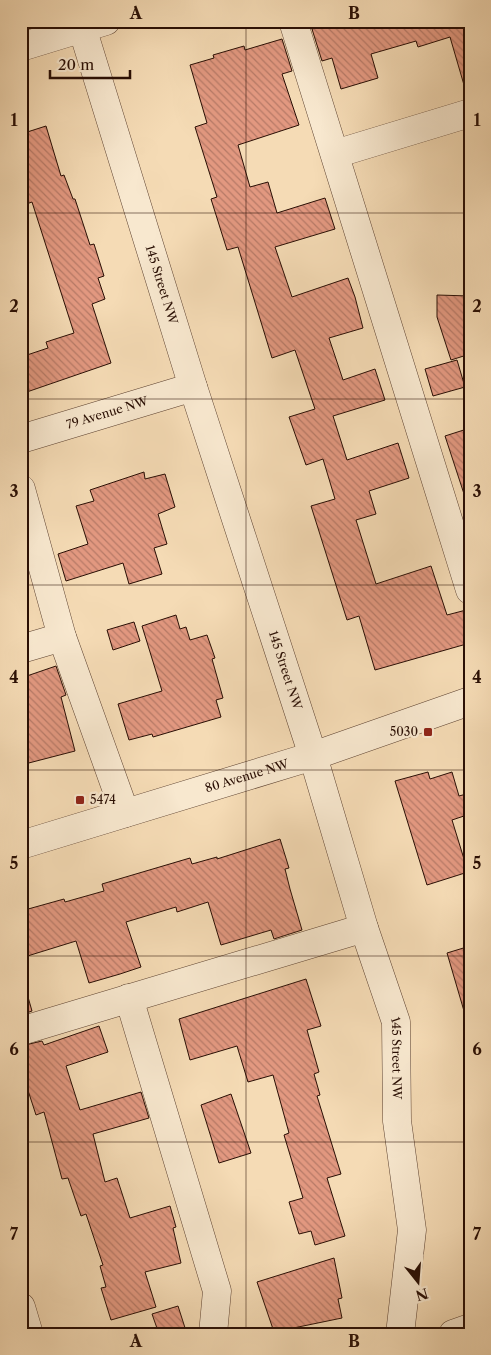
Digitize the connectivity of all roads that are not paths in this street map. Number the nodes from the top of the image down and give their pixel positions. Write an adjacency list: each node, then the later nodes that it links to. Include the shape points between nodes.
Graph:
1 (293, 21): 5 (street)
2 (89, 24): 3 (street); 6 (street, 145 Street NW)
3 (21, 47)
4 (470, 113): 5 (street)
5 (335, 154): 9 (street)
6 (193, 386): 7 (street, 79 Avenue NW); 13 (street, 145 Street NW)
7 (21, 439)
8 (21, 489): 10 (street)
9 (470, 590)
10 (62, 637): 11 (street); 14 (street)
11 (21, 649)
12 (470, 701): 13 (street, 80 Avenue NW)
13 (313, 756): 14 (street, 80 Avenue NW); 16 (street, 145 Street NW)
14 (125, 813): 15 (street, 80 Avenue NW)
15 (21, 845)
16 (364, 928): 17 (street); 23 (street, 145 Street NW, via 396,1022 397,1121 412,1230)
17 (129, 998): 18 (street); 22 (street, via 217,1291)
18 (21, 1031)
19 (21, 1308): 21 (street)
20 (470, 1328): 24 (street)
21 (29, 1334)
22 (213, 1334)
23 (400, 1334)
24 (453, 1334)

